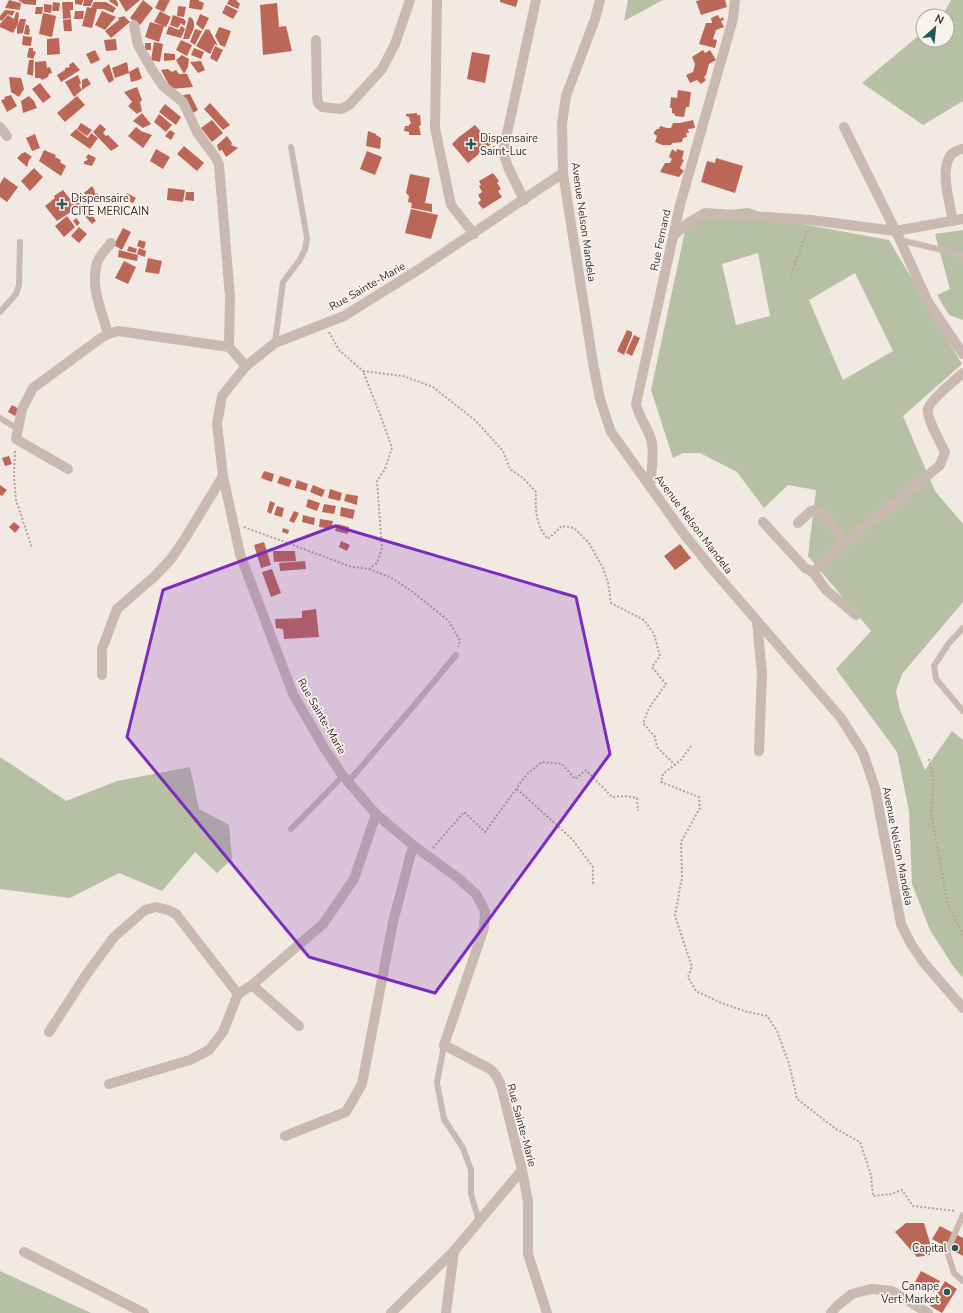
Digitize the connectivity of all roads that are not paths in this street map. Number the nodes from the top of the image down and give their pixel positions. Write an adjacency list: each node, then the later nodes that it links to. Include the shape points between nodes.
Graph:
1 (410, 0): 7 (street, via 382,69 348,105 341,109 318,103)
2 (437, 0): 16 (street, via 435,128 451,205)
3 (536, 0): 14 (street, via 503,152)
4 (600, 0): 13 (street, Avenue Nelson Mandela, via 566,96 562,124)
5 (735, 0): 18 (street, Rue Fernand, via 733,19)
6 (134, 25): 25 (street, via 138,45 151,68 163,86 183,102 197,132 219,165 230,297)
7 (316, 40)
8 (0, 127): 10 (street)
9 (844, 127): 17 (street)
10 (7, 136)
11 (291, 147): 24 (lane, via 306,238 305,250 283,282)
12 (963, 149): 15 (street, via 950,155 946,174 947,190)
13 (563, 173): 14 (street, Rue Sainte-Marie); 33 (street, Avenue Nelson Mandela, via 600,399 611,432)
14 (524, 200): 16 (street, Rue Sainte-Marie)
15 (958, 220): 17 (street)
16 (474, 234): 24 (street, Rue Sainte-Marie, via 344,316)
17 (897, 235): 18 (street, via 811,220 705,213); 21 (lane); 26 (street, via 928,302)
18 (672, 236): 33 (street, Rue Fernand, via 636,404 651,440)
19 (20, 242): 22 (lane, via 19,285 16,294)
20 (111, 243): 23 (street, via 97,262 95,276 95,289)
21 (963, 255)
22 (0, 312)
23 (108, 334): 25 (street, via 118,331); 30 (street, via 33,388 22,409)
24 (275, 343): 27 (street, Rue Sainte-Marie)
25 (229, 347): 27 (street)
26 (963, 354)
27 (246, 366): 32 (street, Rue Sainte-Marie, via 222,396 217,424)
28 (963, 373): 36 (street, via 928,408 928,415 945,452 940,465)
29 (0, 418): 30 (lane)
30 (17, 434): 31 (street)
31 (68, 469)
32 (223, 476): 42 (street, via 171,559 117,609 102,649); 45 (street, Rue Sainte-Marie, via 240,554 293,694 323,746)
33 (650, 487): 39 (street, Avenue Nelson Mandela, via 694,546)
34 (763, 522): 37 (street, via 804,568)
35 (798, 523): 36 (street, via 811,511 822,512)
36 (846, 542): 37 (street)
37 (813, 572): 38 (street, via 826,590)
38 (856, 615)
39 (757, 621): 44 (street, via 762,674); 51 (street, Avenue Nelson Mandela, via 841,718 863,753 875,788 901,924 924,963)
40 (963, 628): 43 (lane, via 949,643 934,666 936,680)
41 (456, 655): 45 (lane, via 406,715)
42 (102, 675)
43 (963, 711)
44 (759, 751)
45 (346, 779): 46 (street, Rue Sainte-Marie); 47 (lane)
46 (376, 814): 48 (street, Rue Sainte-Marie); 49 (street, via 354,879 323,924)
47 (291, 829)
48 (414, 846): 54 (street, Rue Sainte-Marie, via 476,894 485,911 484,928); 56 (street, via 393,922 362,1084 346,1112)
49 (252, 985): 50 (street); 52 (street)
50 (238, 994): 53 (street, via 176,914 156,907 145,910 114,937); 55 (street, via 223,1032 210,1050 190,1060)
51 (963, 1008)
52 (299, 1026)
53 (49, 1032)
54 (444, 1045): 57 (street, Rue Sainte-Marie, via 495,1074 501,1085); 59 (lane, via 437,1083 444,1119 463,1148 471,1170 471,1194)
55 (109, 1084)
56 (285, 1136)
57 (522, 1170): 59 (street); 66 (street, Rue Sainte-Marie, via 528,1202 528,1254)
58 (963, 1215): 62 (lane, via 947,1251 954,1273)
59 (479, 1221): 60 (street)
60 (454, 1250): 64 (street); 65 (street)
61 (24, 1252): 63 (street)
62 (963, 1281)
63 (144, 1313)
64 (391, 1313)
65 (446, 1313)
66 (547, 1313)
67 (831, 1313): 68 (street, via 852,1294 870,1289 892,1291)
68 (928, 1313)

